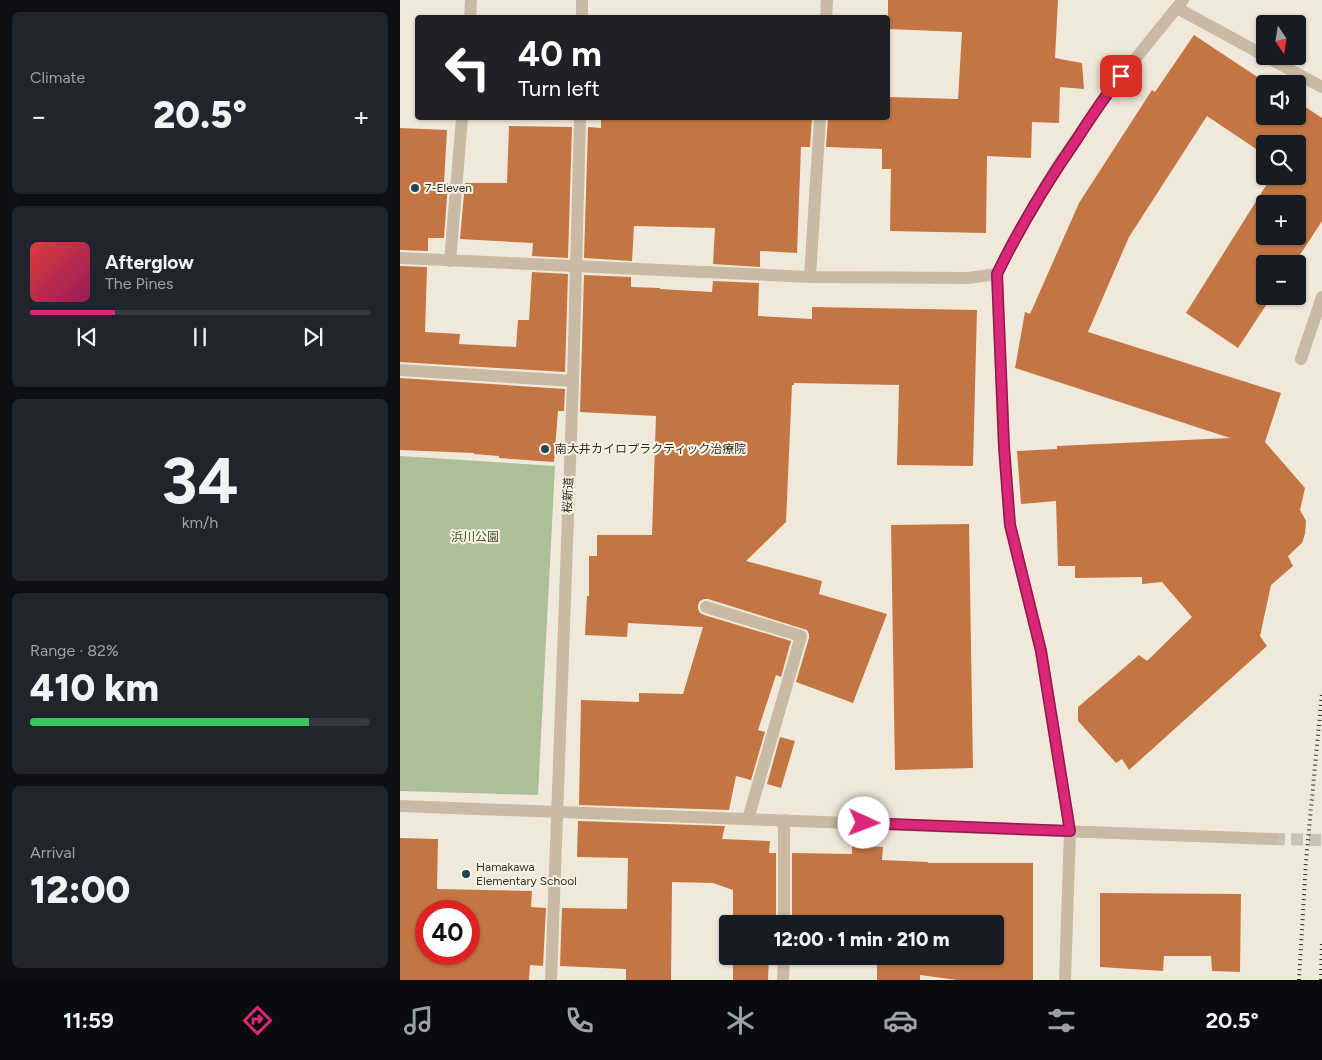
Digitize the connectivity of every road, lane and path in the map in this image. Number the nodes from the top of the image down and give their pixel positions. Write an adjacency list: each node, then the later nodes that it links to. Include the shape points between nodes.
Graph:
1 (471, 0): 5 (street)
2 (582, 0): 6 (street)
3 (827, 0): 7 (street)
4 (1180, 4): 8 (street); 17 (street, via 1110,90 1061,162)
5 (470, 15)
6 (582, 15)
7 (826, 15)
8 (1256, 50)
9 (1282, 65): 10 (street)
10 (1322, 87)
11 (462, 120): 15 (street)
12 (580, 120): 16 (street, 桜新道)
13 (820, 120): 18 (street)
14 (400, 258): 15 (street)
15 (450, 261): 16 (street)
16 (576, 266): 18 (street); 22 (street, 桜新道)
17 (997, 274): 18 (street, via 968,278); 28 (street, via 1010,525 1041,651)
18 (810, 277)
19 (1322, 297): 20 (street)
20 (1301, 359)
21 (400, 370): 22 (street)
22 (573, 381): 25 (street, 桜新道)
23 (706, 607): 26 (street, via 801,636)
24 (400, 806): 25 (street)
25 (557, 812): 26 (street); 32 (street, 桜新道)
26 (748, 819): 27 (street)
27 (784, 820): 28 (street); 30 (street)
28 (1070, 831): 29 (street); 34 (street)
29 (1273, 838)
30 (784, 915)
31 (784, 965): 33 (street)
32 (551, 980)
33 (783, 980)
34 (1065, 980)

